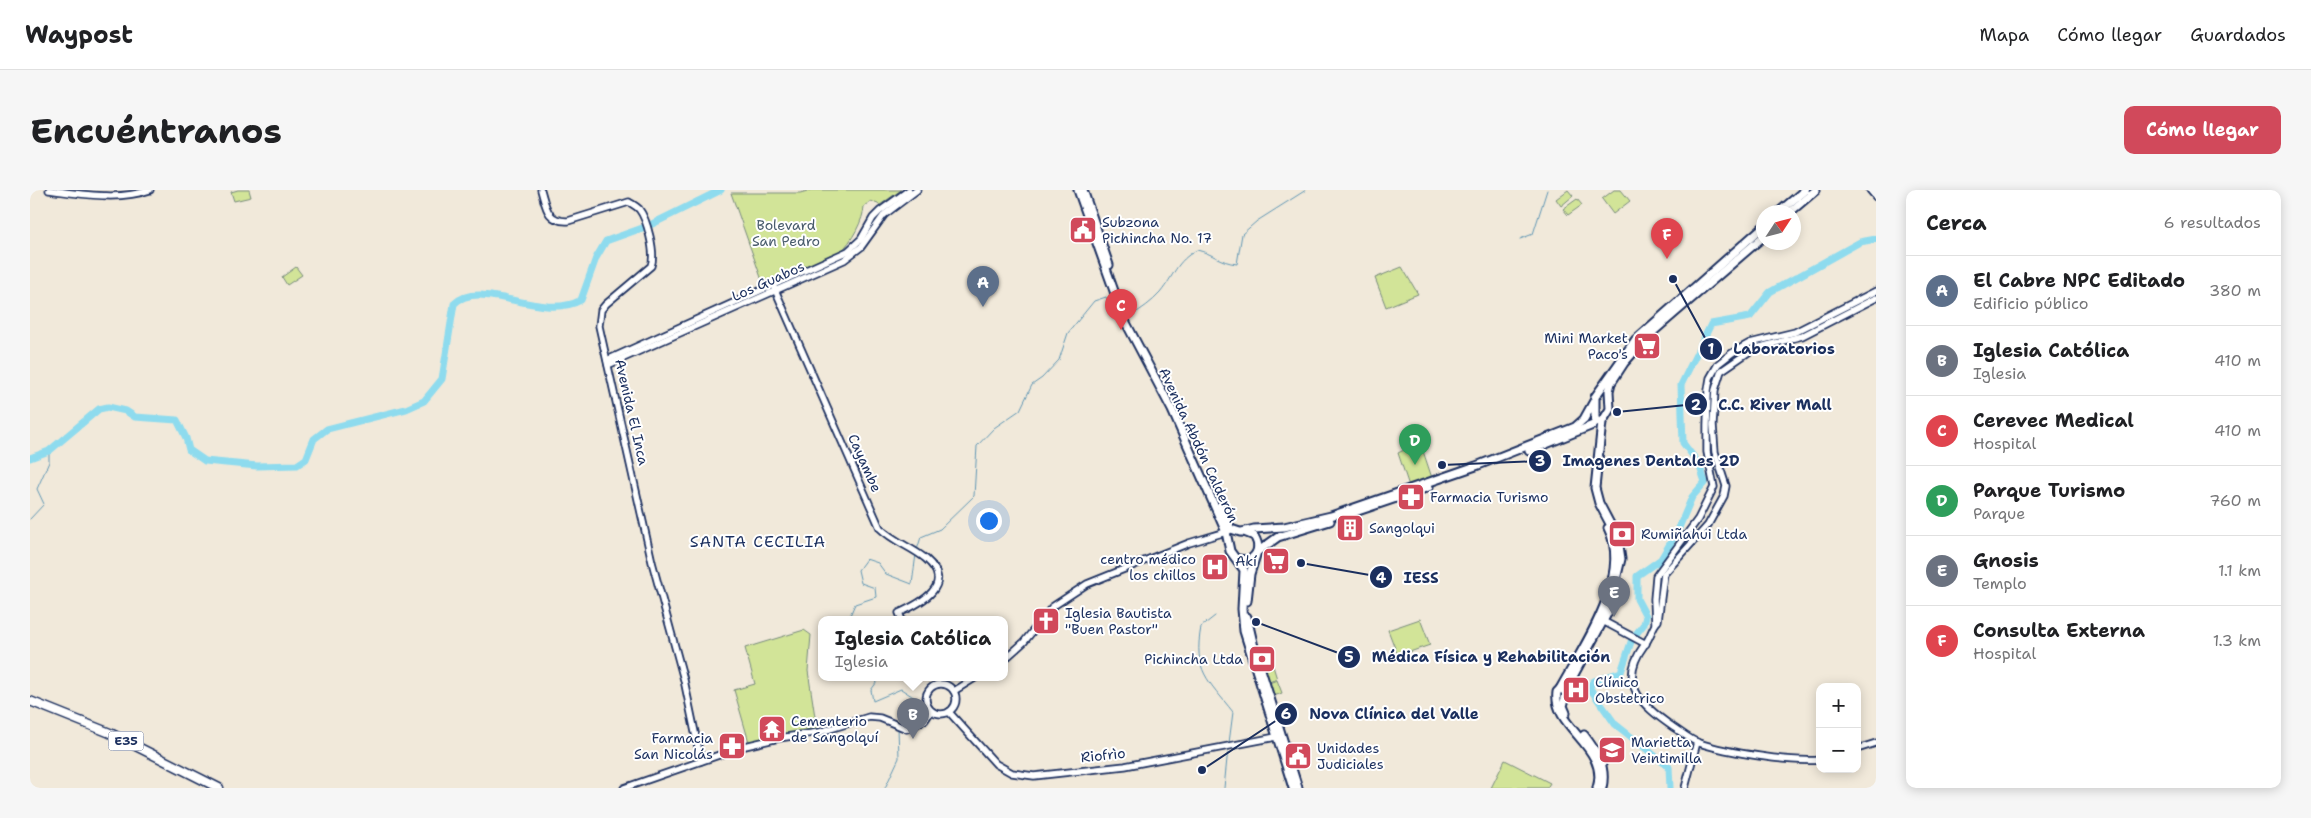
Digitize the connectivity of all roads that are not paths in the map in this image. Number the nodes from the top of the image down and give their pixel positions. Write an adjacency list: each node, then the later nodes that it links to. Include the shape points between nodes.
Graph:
1 (49, 190): 2 (street, via 103,196)
2 (150, 190)
3 (541, 190): 21 (street, Avenida El Inca, via 547,210 555,220 568,221 626,202 640,210 645,222 653,258 648,269 601,310 599,326)
4 (909, 190): 16 (street, Los Guabos, via 880,211 861,239 848,251)
5 (917, 190): 16 (street, Los Guabos, via 884,215 853,254)
6 (1078, 190): 19 (main road, Avenida Abdón Calderón)
7 (1084, 190): 19 (main road, Avenida Abdón Calderón)
8 (1805, 190): 12 (main road)
9 (1816, 190): 13 (main road)
10 (1870, 190): 11 (street)
11 (1876, 197)
12 (1787, 205)
13 (1798, 205)
14 (1756, 233): 17 (main road)
15 (1756, 242): 17 (main road)
16 (774, 288): 21 (street, Los Guabos); 34 (street, Cayambe, via 880,528 892,539 923,556 934,568 933,592)
17 (1696, 289): 22 (main road, via 1636,339); 23 (main road, via 1624,364 1610,387)
18 (1876, 291): 25 (street, via 1802,329 1750,343 1718,364 1710,378 1707,425 1707,452)
19 (1118, 298): 29 (main road, Avenida Abdón Calderón, via 1125,319)
20 (1876, 298): 26 (street, via 1802,336 1752,349 1723,368 1715,390 1713,424 1716,452)
21 (607, 363): 52 (street, Avenida El Inca)
22 (1594, 399): 23 (main road, via 1605,395); 24 (main road); 29 (main road, via 1584,419 1575,427 1476,466 1331,516)
23 (1610, 401): 24 (main road, via 1610,409)
24 (1598, 422): 32 (main road, via 1477,471 1298,529); 35 (main road, via 1596,495 1618,538 1621,560 1613,594)
25 (1715, 484): 26 (street, via 1722,482); 27 (street)
26 (1726, 486): 28 (street, via 1721,504)
27 (1698, 519): 28 (street, via 1702,525); 36 (street, via 1656,576)
28 (1708, 525): 36 (street, via 1664,574 1658,621)
29 (1235, 532): 30 (street); 31 (main road, Avenida Abdón Calderón); 31 (main road); 32 (main road, via 1254,536 1258,542)
30 (1217, 534): 31 (street); 38 (street, via 1078,589 1049,611)
31 (1229, 542): 33 (main road, via 1230,551)
32 (1256, 553): 33 (main road, via 1249,560); 47 (main road, via 1248,586 1247,618)
33 (1237, 559): 47 (main road, via 1245,571 1244,631)
34 (900, 616)
35 (1601, 620): 37 (street); 43 (main road, via 1563,690 1566,695)
36 (1655, 623): 37 (street)
37 (1646, 644): 48 (street, via 1634,665 1633,681 1637,694 1652,712)
38 (1008, 656)
39 (932, 681): 41 (street)
40 (970, 681): 42 (street)
41 (934, 685): 42 (street, via 943,684); 45 (street, via 926,695 926,704)
42 (954, 691): 46 (street, via 956,700)
43 (1560, 698): 57 (main road, via 1559,708 1597,762 1600,774); 58 (main road, via 1566,713 1601,759)
44 (30, 701): 53 (highway, E35, via 110,733)
45 (931, 711): 46 (street); 52 (street, via 925,720 912,727 903,728 869,717 820,732 744,746)
46 (949, 712): 47 (street, Riofrìo, via 996,764 1012,773 1034,776 1125,766)
47 (1280, 737): 55 (main road); 56 (main road)
48 (1696, 742): 51 (street, via 1748,753); 59 (street)
49 (1876, 743): 50 (street)
50 (1861, 748)
51 (1816, 760)
52 (701, 761): 54 (street)
53 (219, 788)
54 (624, 788)
55 (1293, 788)
56 (1298, 788)
57 (1597, 788)
58 (1602, 788)
59 (1685, 788)

